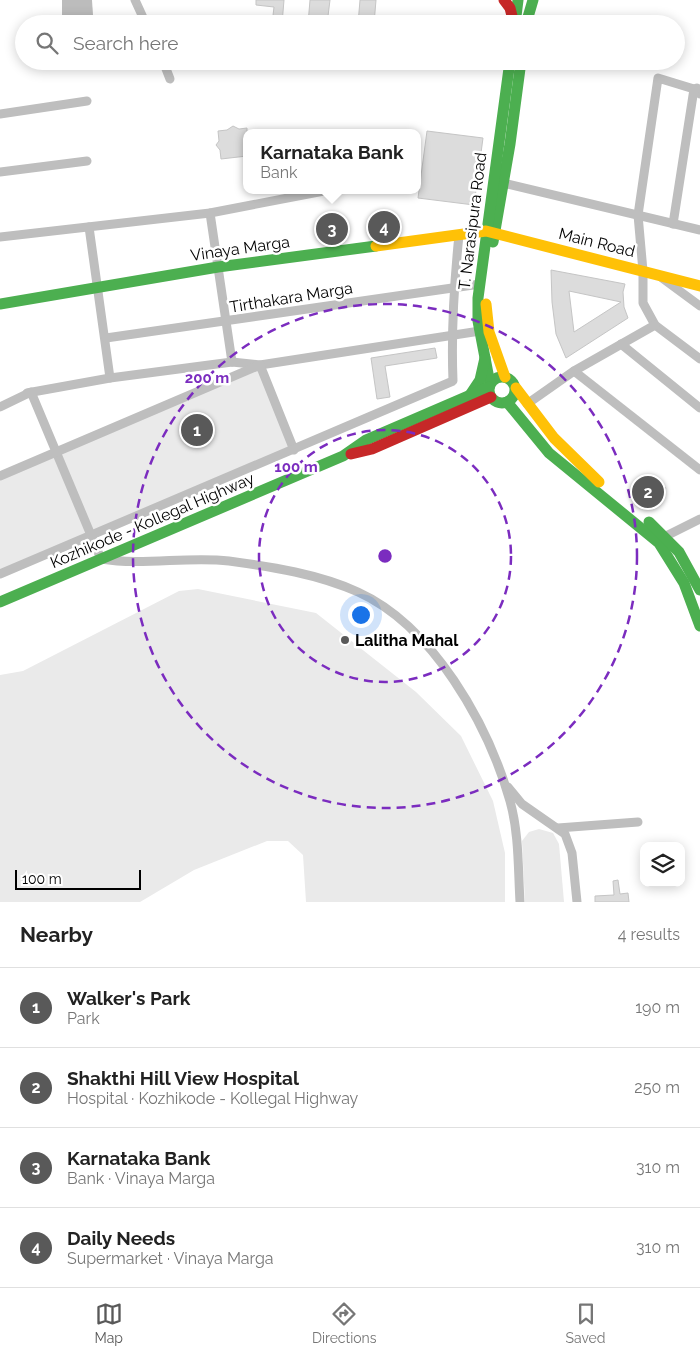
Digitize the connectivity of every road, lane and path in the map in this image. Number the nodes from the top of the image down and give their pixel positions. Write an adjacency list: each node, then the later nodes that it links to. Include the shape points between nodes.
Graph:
1 (135, 0): 6 (street)
2 (504, 0): 7 (main road)
3 (518, 0): 8 (main road)
4 (528, 0): 9 (main road)
5 (533, 0): 10 (main road)
6 (142, 15)
7 (512, 15)
8 (516, 15)
9 (527, 15)
10 (529, 15)
11 (166, 70): 14 (street)
12 (509, 70): 27 (main road, T. Narasipura Road)
13 (520, 70): 20 (main road, T. Narasipura Road)
14 (170, 79)
15 (698, 90): 23 (street, via 658,78); 24 (street)
16 (87, 102): 17 (street)
17 (0, 114)
18 (87, 161): 19 (street)
19 (0, 172)
20 (503, 183): 23 (street); 27 (main road, T. Narasipura Road)
21 (308, 194): 22 (street)
22 (210, 213): 25 (street); 30 (street)
23 (638, 215): 24 (street); 31 (street)
24 (673, 224): 26 (street)
25 (88, 227): 29 (street); 35 (street)
26 (700, 230)
27 (490, 232): 28 (main road, Vinaya Marga); 31 (main road, Main Road); 33 (main road, T. Narasipura Road); 50 (main road, T. Narasipura Road, via 486,318)
28 (459, 235): 30 (main road, Vinaya Marga); 36 (street)
29 (0, 237)
30 (218, 267): 35 (main road, Vinaya Marga); 39 (street)
31 (643, 271): 32 (main road, Main Road); 40 (street, via 643,303)
32 (661, 278): 34 (main road, Main Road); 38 (street)
33 (480, 284): 36 (street, Tirthakara Marga); 41 (main road, T. Narasipura Road)
34 (700, 286)
35 (98, 287): 37 (main road, Vinaya Marga); 43 (street)
36 (453, 288): 39 (street, Tirthakara Marga); 42 (street)
37 (0, 304)
38 (700, 306)
39 (225, 322): 43 (street, Tirthakara Marga); 47 (street)
40 (655, 325): 44 (street); 46 (street)
41 (480, 331): 42 (street); 45 (main road, T. Narasipura Road)
42 (451, 336): 48 (street); 63 (street, via 453,381)
43 (106, 338): 51 (street)
44 (621, 344): 49 (street); 60 (street)
45 (485, 358): 53 (main road, T. Narasipura Road); 55 (main road, via 480,380)
46 (700, 359)
47 (232, 362): 48 (street); 51 (street)
48 (260, 365): 63 (street); 64 (street)
49 (574, 371): 58 (street); 66 (street)
50 (505, 377): 52 (main road); 53 (main road, via 496,378)
51 (110, 378): 54 (street)
52 (516, 388): 57 (main road, via 514,397); 58 (main road)
53 (490, 389): 55 (main road, Kozhikode - Kollegal Highway); 57 (main road, via 498,403); 61 (main road, Kozhikode - Kollegal Highway)
54 (31, 392): 56 (street); 59 (street); 64 (street)
55 (467, 397): 65 (main road, Kozhikode - Kollegal Highway, via 366,440)
56 (0, 399)
57 (508, 402): 62 (main road)
58 (527, 404): 68 (main road, via 565,452)
59 (0, 406)
60 (700, 408)
61 (461, 411): 62 (main road, via 495,406); 65 (main road, Kozhikode - Kollegal Highway, via 372,449)
62 (522, 421): 68 (main road, via 549,453)
63 (294, 450): 70 (street)
64 (58, 452): 67 (street); 70 (street)
65 (343, 456): 72 (main road, Kozhikode - Kollegal Highway)
66 (700, 470)
67 (0, 476)
68 (637, 518): 71 (main road); 77 (main road, via 669,556 684,583)
69 (700, 519): 71 (street)
70 (92, 535): 72 (street); 74 (street)
71 (666, 536): 73 (main road)
72 (102, 559): 76 (main road, Kozhikode - Kollegal Highway); 78 (street, via 126,563 179,559 229,561 302,574 359,593 381,605 420,637 439,660 472,709)
73 (696, 573): 75 (main road)
74 (0, 574)
75 (700, 590)
76 (0, 602)
77 (700, 626)
78 (502, 778): 80 (street, via 522,804); 81 (street, via 515,826)
79 (638, 822): 80 (street)
80 (558, 828): 82 (street, via 572,852)
81 (520, 902)
82 (577, 902)

